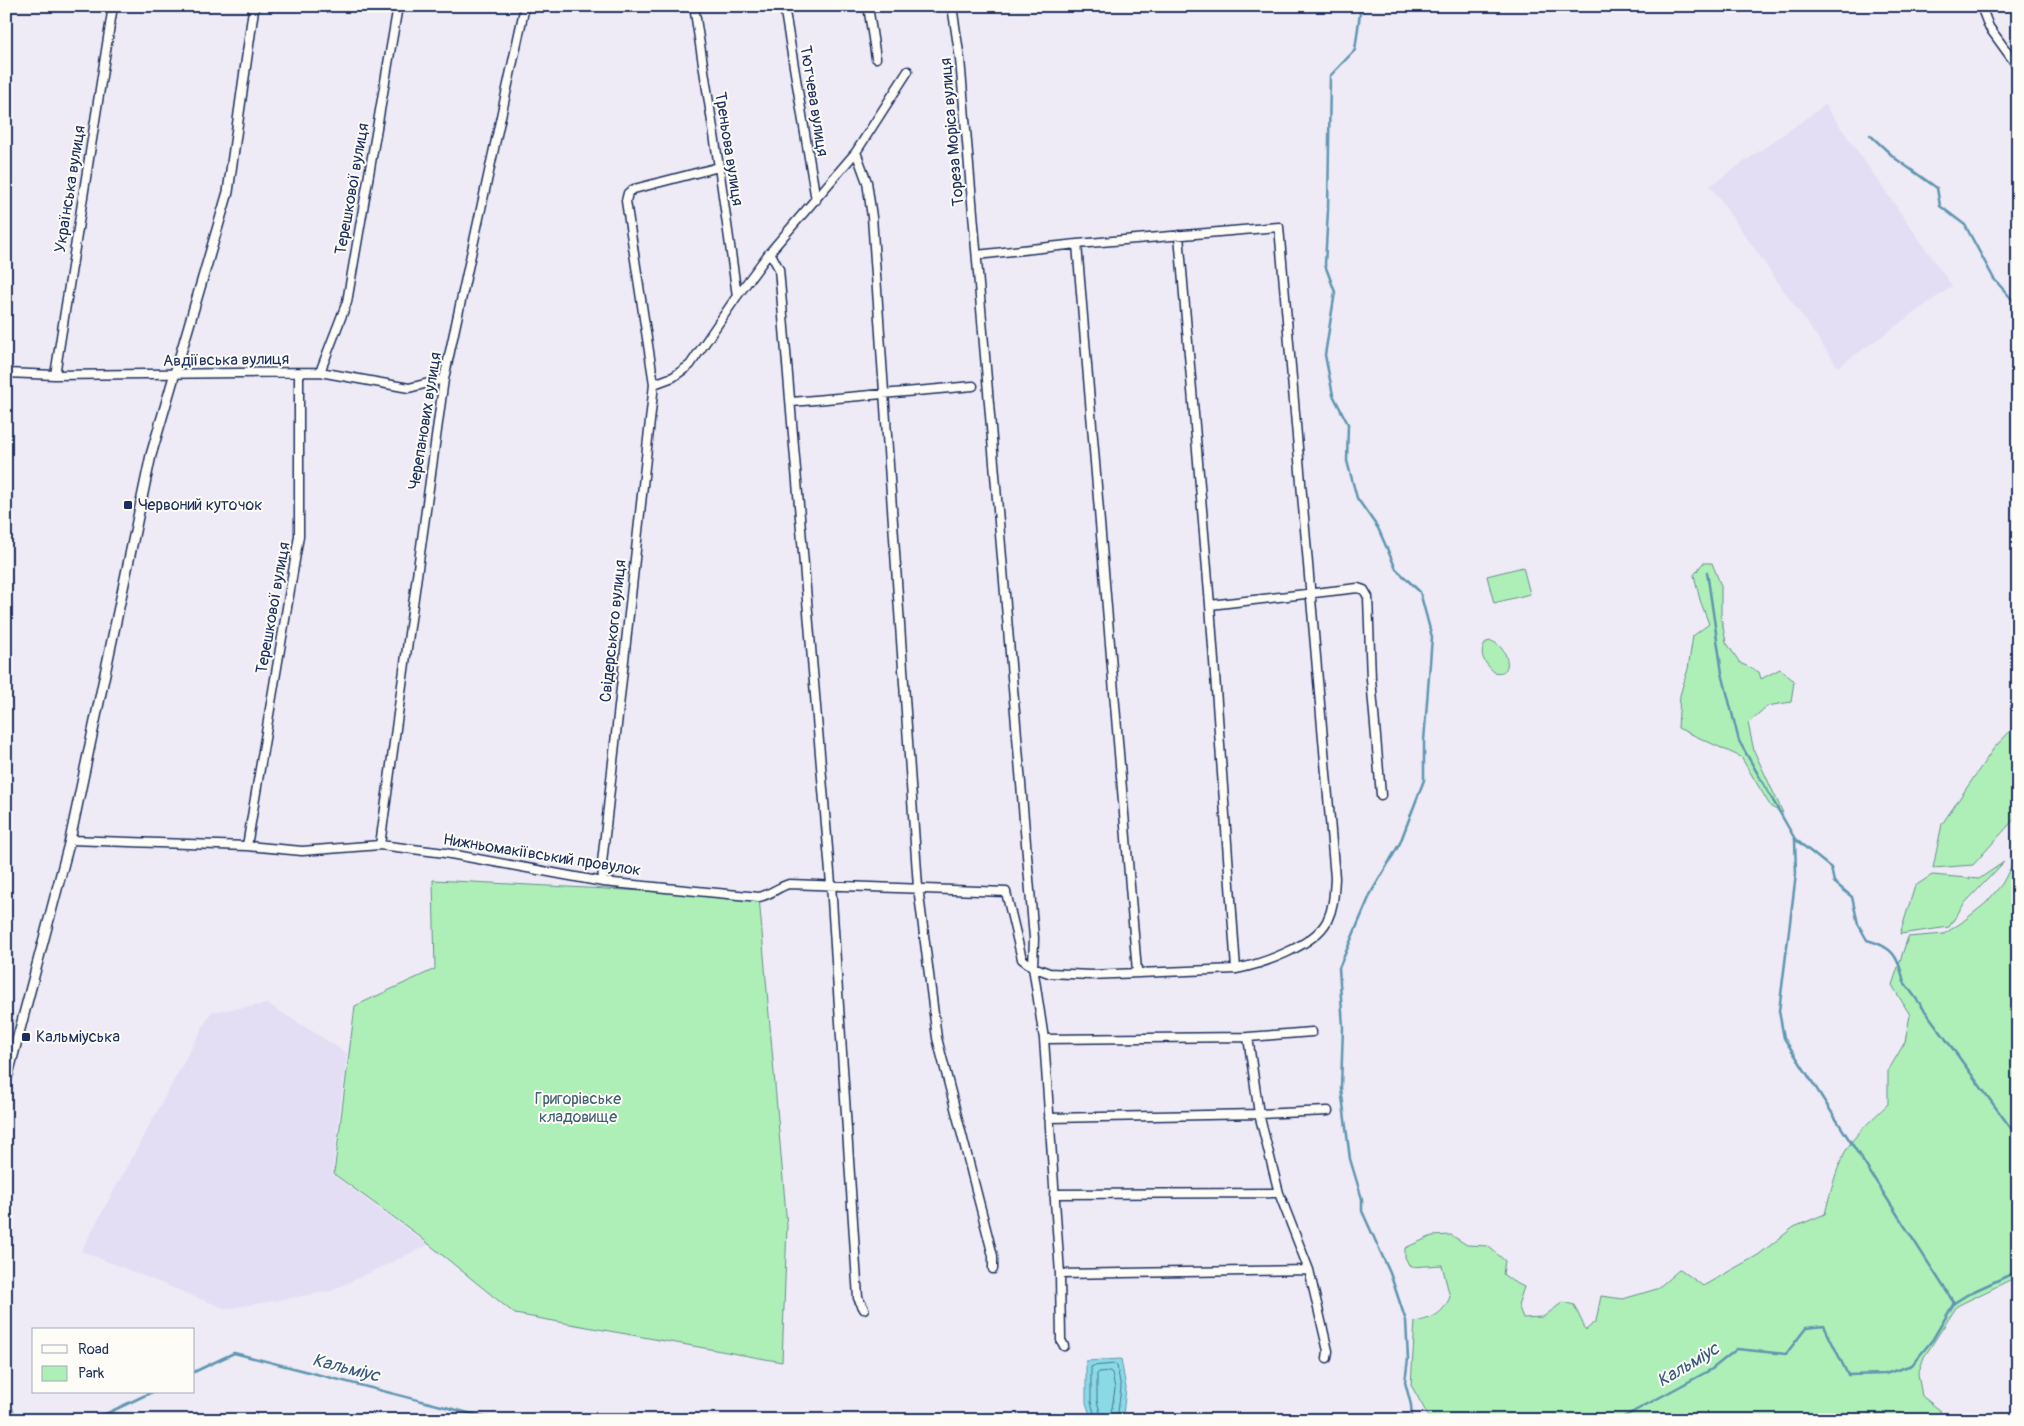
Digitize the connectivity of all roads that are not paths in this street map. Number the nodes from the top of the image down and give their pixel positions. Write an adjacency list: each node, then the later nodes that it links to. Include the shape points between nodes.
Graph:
1 (113, 6): 25 (street, Українська вулиця)
2 (254, 6): 24 (street, via 228,192)
3 (398, 6): 21 (street, Терешкової вулиця, via 347,302)
4 (525, 6): 26 (street, Черепанових вулиця)
5 (694, 6): 14 (street, Треньова вулиця)
6 (784, 6): 15 (street, Тютчева вулиця)
7 (868, 6): 10 (street)
8 (952, 6): 19 (street, Тореза Моріса вулиця, via 960,59)
9 (1981, 6): 11 (street, via 1989,27)
10 (876, 58)
11 (2018, 67)
12 (908, 71): 13 (street)
13 (856, 152): 15 (street); 29 (street, via 867,182 872,218)
14 (719, 167): 20 (street, Треньова вулиця); 27 (street, Свiдерського вулиця, via 628,193 626,201)
15 (816, 200): 18 (street)
16 (1179, 235): 17 (street); 31 (street, via 1279,227); 32 (street)
17 (1077, 244): 19 (street); 42 (street)
18 (770, 252): 20 (street); 30 (street, via 779,269)
19 (977, 255): 40 (street, Тореза Моріса вулиця, via 1034,938)
20 (737, 296): 27 (street, via 690,365 673,377)
21 (320, 372): 23 (street, Авдіївська вулиця); 26 (street, Авдіївська вулиця, via 409,388)
22 (6, 373): 25 (street, Авдіївська вулиця)
23 (299, 373): 24 (street, Авдіївська вулиця); 36 (street, Терешкової вулиця, via 299,536)
24 (175, 375): 25 (street, Авдіївська вулиця); 34 (street, via 151,456)
25 (54, 376)
26 (444, 379): 35 (street, Черепанових вулиця)
27 (654, 384): 37 (street, Свiдерського вулиця, via 602,863)
28 (973, 386): 29 (street)
29 (886, 394): 30 (street); 39 (street)
30 (792, 402): 38 (street)
31 (1311, 592): 32 (street); 33 (street, via 1358,588 1364,590 1368,597); 41 (street, via 1335,878 1333,906 1327,922 1300,945 1257,965)
32 (1210, 605): 41 (street)
33 (1381, 795)
34 (70, 840): 36 (street, Нижньомакіївський провулок); 46 (street)
35 (380, 845): 36 (street, Нижньомакіївський провулок, via 302,851); 37 (street, Нижньомакіївський провулок, via 446,853)
36 (247, 846)
37 (603, 882): 38 (street, Нижньомакіївський провулок, via 759,897 789,884)
38 (831, 884): 39 (street, Нижньомакіївський провулок); 55 (street, via 858,1298)
39 (918, 887): 40 (street, Нижньомакіївський провулок, via 1006,892 1022,959); 52 (street, via 937,1038 993,1256)
40 (1033, 967): 42 (street, via 1049,973); 45 (street, Тореза Моріса вулиця)
41 (1236, 969): 42 (street)
42 (1137, 971)
43 (1312, 1032): 44 (street)
44 (1248, 1037): 45 (street); 48 (street)
45 (1044, 1039): 49 (street, Тореза Моріса вулиця)
46 (6, 1082)
47 (1328, 1110): 48 (street)
48 (1259, 1114): 49 (street); 50 (street)
49 (1049, 1118): 51 (street, Тореза Моріса вулиця)
50 (1279, 1193): 51 (street); 53 (street)
51 (1054, 1194): 54 (street, Тореза Моріса вулиця)
52 (993, 1269)
53 (1308, 1270): 54 (street); 57 (street)
54 (1060, 1274): 56 (street, Тореза Моріса вулиця, via 1061,1340)
55 (864, 1309)
56 (1064, 1346)
57 (1327, 1358)
58 (6, 1407): 59 (street)
59 (11, 1420)

